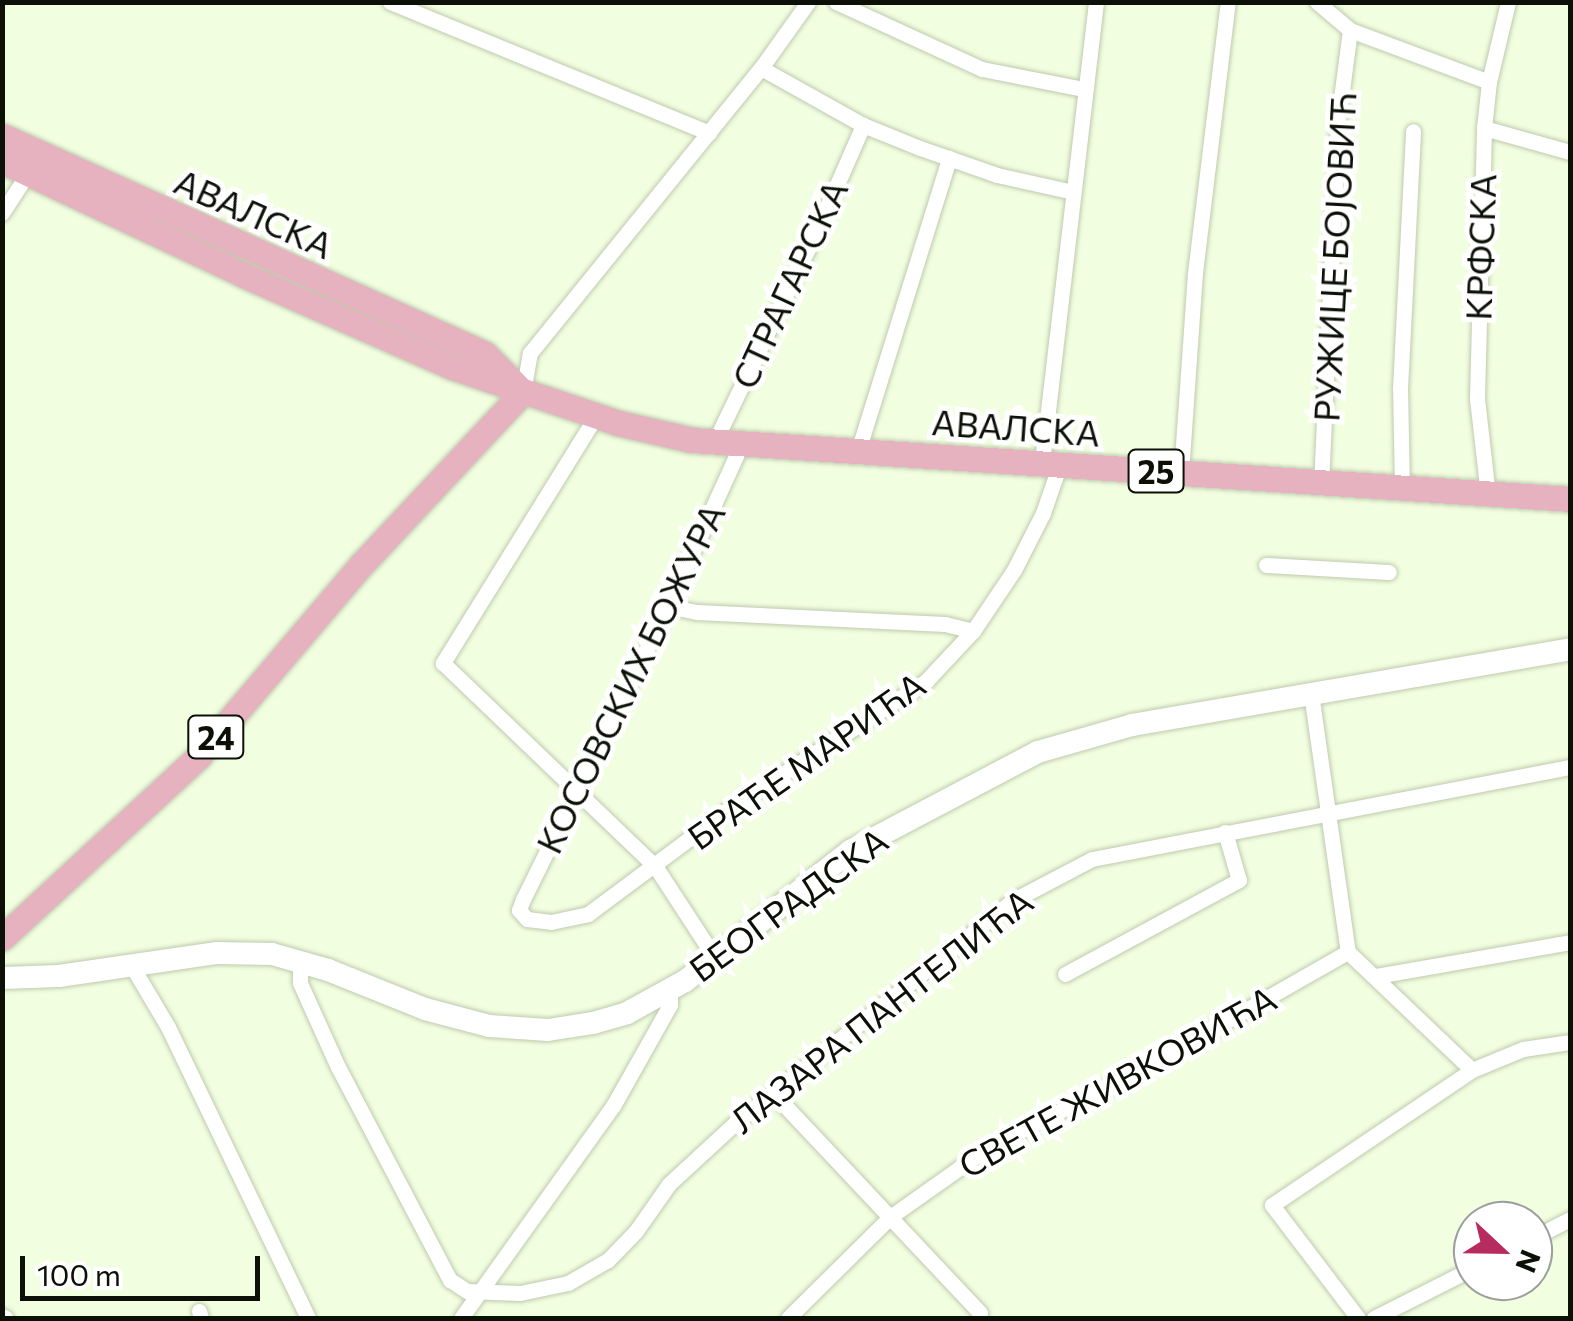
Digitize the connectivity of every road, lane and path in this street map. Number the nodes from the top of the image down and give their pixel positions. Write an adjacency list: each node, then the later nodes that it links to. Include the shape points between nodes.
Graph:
1 (390, 2): 15 (street)
2 (808, 2): 9 (street)
3 (836, 2): 11 (street, via 982,69)
4 (1228, 2): 29 (street, via 1195,273)
5 (1317, 2): 8 (street)
6 (1508, 2): 10 (street, КРФСКА)
7 (1098, 3): 11 (street, БРАЋЕ МАРИЋА)
8 (1350, 30): 10 (street); 30 (street, РУЖИЦЕ БОЈОВИЋ, via 1338,121)
9 (761, 68): 12 (street); 15 (street)
10 (1489, 82): 13 (street, КРФСКА)
11 (1084, 89): 21 (street, БРАЋЕ МАРИЋА)
12 (862, 125): 18 (street); 25 (street, СТРАГАРСКА)
13 (1484, 128): 17 (street); 32 (street, КРФСКА, via 1476,398)
14 (1413, 131): 31 (street, via 1400,389)
15 (708, 133): 23 (street, via 530,352)
16 (2, 136): 23 (main road, АВАЛСКА, via 485,354)
17 (1570, 152)
18 (949, 158): 21 (street); 27 (street)
19 (2, 161): 20 (main road, АВАЛСКА)
20 (28, 173): 22 (street); 23 (main road, АВАЛСКА, via 280,292)
21 (1072, 192): 28 (street, БРАЋЕ МАРИЋА, via 1046,405)
22 (2, 213)
23 (523, 392): 24 (main road, АВАЛСКА / 25); 46 (main road, 24, via 362,564 198,756)
24 (596, 416): 25 (main road, АВАЛСКА / 25); 41 (street, via 444,664)
25 (714, 443): 26 (main road, АВАЛСКА / 25)
26 (741, 445): 27 (main road, АВАЛСКА / 25); 36 (street, КОСОВСКИХ БОЖУРА)
27 (858, 451): 28 (main road, АВАЛСКА / 25)
28 (1051, 463): 29 (main road, АВАЛСКА / 25); 37 (street, БРАЋЕ МАРИЋА, via 1031,538)
29 (1181, 473): 30 (main road, АВАЛСКА / 25)
30 (1321, 484): 31 (main road, АВАЛСКА / 25)
31 (1402, 489): 32 (main road, АВАЛСКА / 25)
32 (1488, 495): 33 (main road, АВАЛСКА / 25)
33 (1570, 499)
34 (1266, 565): 35 (street)
35 (1388, 572)
36 (668, 606): 37 (street); 41 (street, КОСОВСКИХ БОЖУРА)
37 (973, 631): 44 (street, БРАЋЕ МАРИЋА, via 926,681 730,808)
38 (1570, 649): 39 (street, БЕОГРАДСКА)
39 (1311, 693): 42 (street); 49 (street, БЕОГРАДСКА, via 1114,729 1006,765 850,851)
40 (1570, 767): 42 (street, ЛАЗАРА ПАНТЕЛИЋА)
41 (575, 790): 44 (street); 45 (street, КОСОВСКИХ БОЖУРА)
42 (1328, 812): 43 (street, ЛАЗАРА ПАНТЕЛИЋА); 48 (street)
43 (1225, 832): 52 (street, via 1239,880); 58 (street, ЛАЗАРА ПАНТЕЛИЋА, via 1092,859 1012,901)
44 (655, 866): 45 (street, БРАЋЕ МАРИЋА, via 577,918 538,922); 49 (street)
45 (518, 910)
46 (2, 938)
47 (1570, 942): 53 (street)
48 (1348, 952): 53 (street); 59 (street, СВЕТЕ ЖИВКОВИЋА, via 1146,1068 989,1147)
49 (715, 958): 55 (street, БЕОГРАДСКА)
50 (300, 960): 51 (street, БЕОГРАДСКА, via 234,953); 55 (street, БЕОГРАДСКА, via 426,1009 508,1028 548,1030 612,1019); 61 (street, via 300,983 338,1067 440,1262 458,1288)
51 (130, 963): 54 (street, БЕОГРАДСКА); 63 (street)
52 (1065, 974)
53 (1376, 976): 57 (street)
54 (2, 978)
55 (670, 990): 61 (street, via 670,1005 612,1106)
56 (1570, 1042): 57 (street, via 1523,1049)
57 (1472, 1070): 66 (street, via 1272,1205)
58 (773, 1093): 59 (street); 61 (street, ЛАЗАРА ПАНТЕЛИЋА, via 687,1165 622,1247 592,1273 544,1289)
59 (890, 1217): 62 (street); 65 (street, СВЕТЕ ЖИВКОВИЋА)
60 (1453, 1278): 67 (street)
61 (481, 1292): 64 (street)
62 (980, 1313)
63 (308, 1318)
64 (461, 1318)
65 (788, 1318)
66 (1358, 1318)
67 (1374, 1318)

